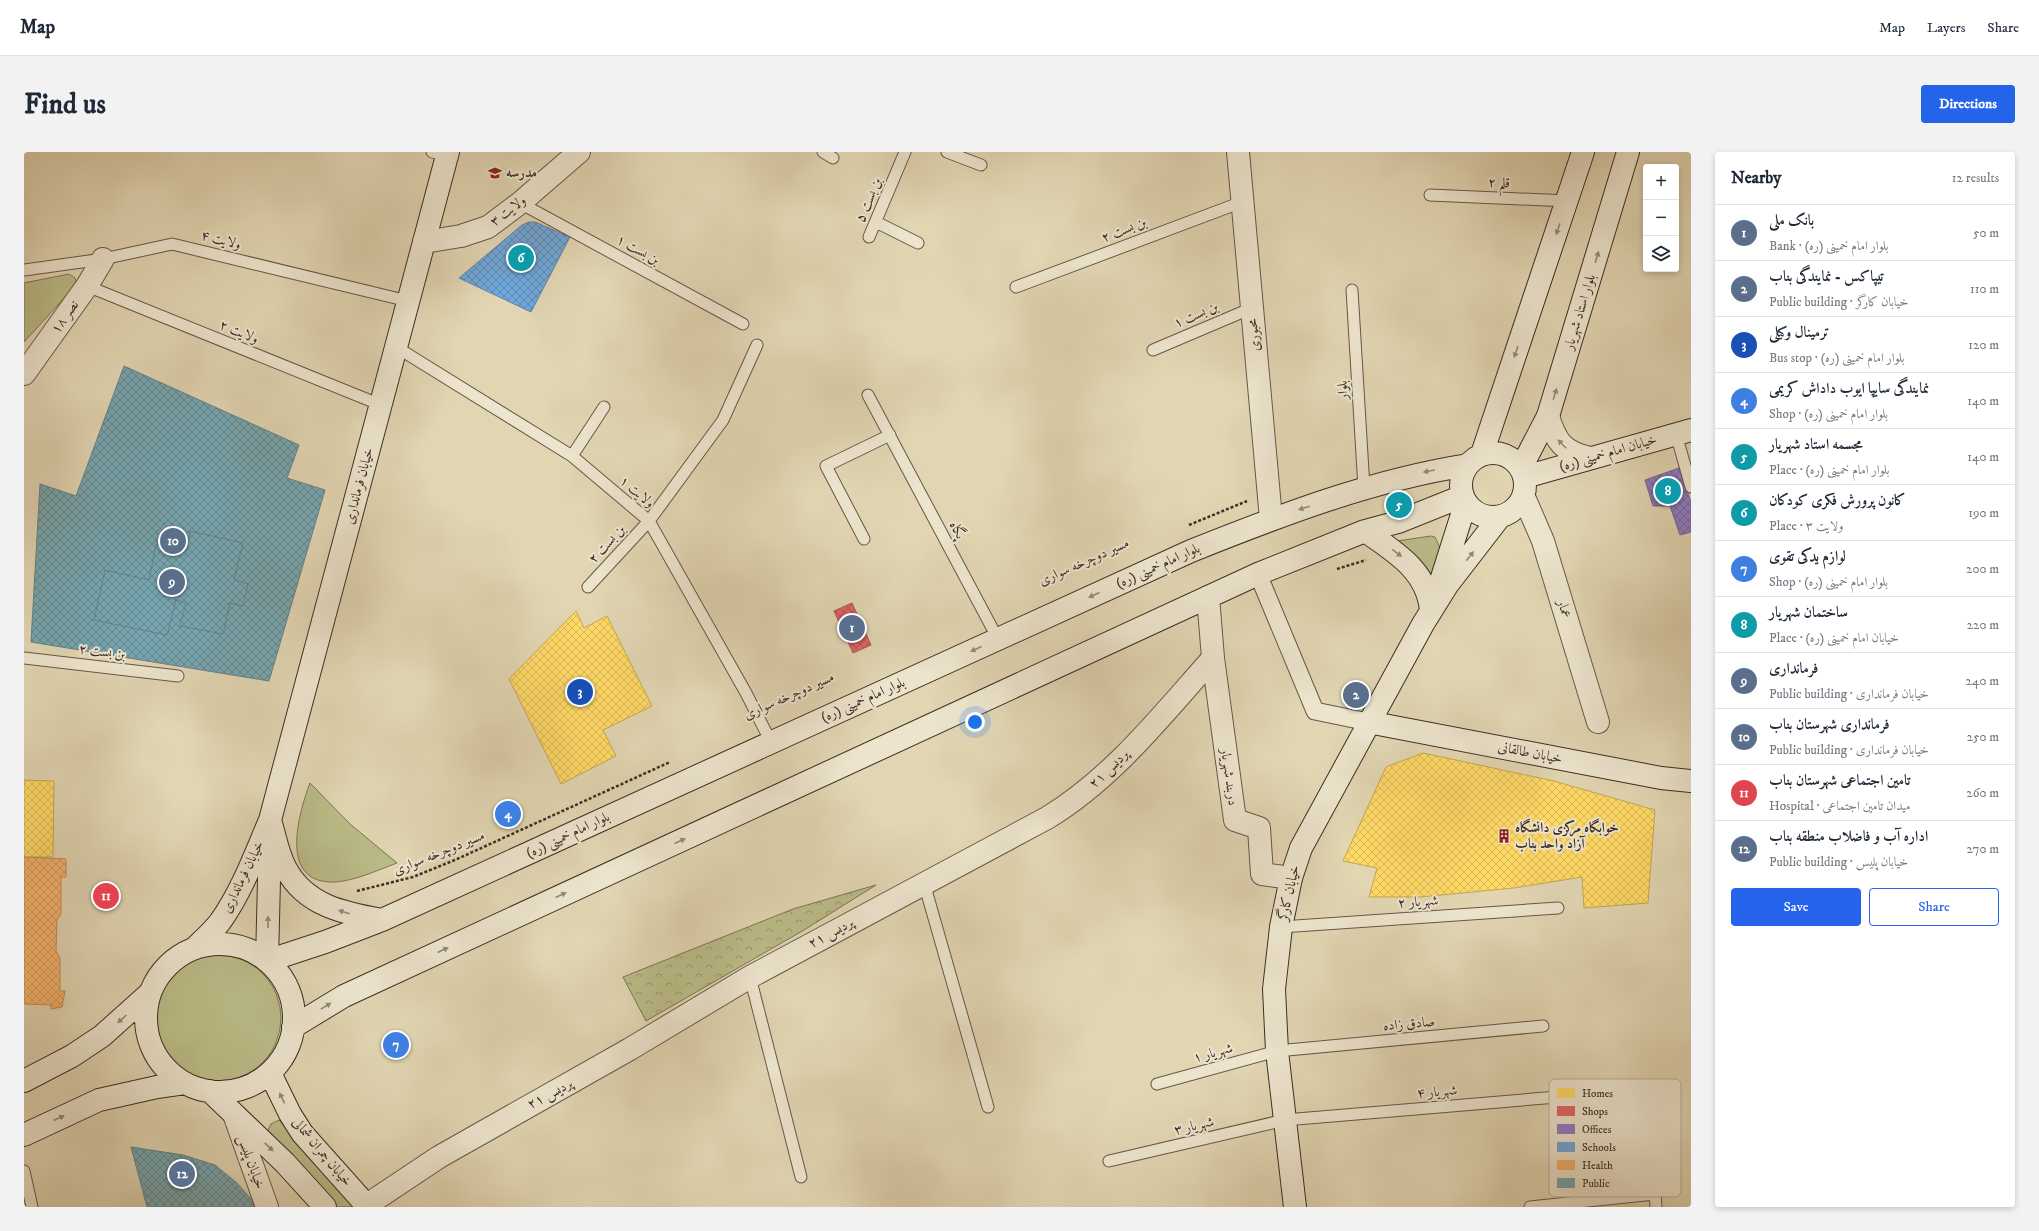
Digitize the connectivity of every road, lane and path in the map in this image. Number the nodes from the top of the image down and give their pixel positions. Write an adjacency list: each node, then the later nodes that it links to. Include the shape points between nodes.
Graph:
1 (579, 152): 14 (main road, ولایت ۳)
2 (823, 152): 9 (lane)
3 (905, 152): 15 (lane, بن بست ۵)
4 (947, 152): 10 (lane)
5 (1238, 152): 13 (main road, محبوری)
6 (1583, 152): 12 (main road)
7 (1628, 152): 34 (main road, بلوار استاد شهریار, one-way to 7)
8 (442, 153): 17 (main road, خیابان فرمانداری)
9 (833, 158)
10 (981, 165)
11 (1430, 195): 12 (lane, قلم ۲)
12 (1568, 201): 39 (main road, one-way to 39)
13 (1242, 202): 22 (lane, بن بست ۲); 25 (main road, محبوری)
14 (520, 203): 17 (main road, ولایت ۳, via 488,227 461,236); 26 (lane, بن بست ۱)
15 (876, 222): 16 (lane, بن بست ۵); 18 (lane)
16 (870, 237)
17 (424, 242): 24 (main road, خیابان فرمانداری)
18 (918, 243)
19 (103, 259): 20 (lane, ولایت ۴); 21 (main road, نصر ۱۸); 24 (lane, ولایت ۴, via 172,244)
20 (24, 270)
21 (87, 286): 30 (main road, نصر ۱۸); 32 (lane, ولایت ۲)
22 (1016, 287)
23 (1352, 290): 42 (lane, بلوار)
24 (408, 301): 28 (main road, خیابان فرمانداری)
25 (1252, 308): 29 (lane, بن بست ۱); 43 (main road, محبوری)
26 (743, 324)
27 (757, 345): 47 (lane, via 723,420)
28 (396, 347): 32 (main road, خیابان فرمانداری); 37 (lane, ولایت ۱)
29 (1152, 350)
30 (24, 374)
31 (868, 395): 36 (lane, پگاه)
32 (381, 405): 64 (main road, خیابان فرمانداری)
33 (604, 407): 37 (lane)
34 (1548, 416): 38 (main road, one-way to 34, via 1572,453 1563,446 1556,438); 40 (main road, بلوار استاد شهریار)
35 (1683, 432): 38 (main road, خیابان امام خمینی (ره)); 41 (lane)
36 (890, 435): 50 (lane, via 826,466); 55 (lane, پگاه)
37 (572, 456): 47 (lane, ولایت ۱)
38 (1590, 458): 40 (main road, خیابان امام خمینی (ره))
39 (1475, 459): 40 (main road, via 1496,452 1511,457); 42 (main road, بلوار امام خمینی (ره), one-way to 42); 44 (main road, via 1461,479)
40 (1523, 481): 45 (main road, via 1514,512); 60 (main road, عمار)
41 (1691, 487)
42 (1364, 488): 46 (main road, بلوار امام خمینی (ره), one-way to 46)
43 (1268, 493): 46 (main road, محبوری); 48 (path)
44 (1465, 499): 45 (main road, via 1470,508 1483,516); 49 (main road, via 1398,522); 54 (main road)
45 (1499, 518): 54 (main road, one-way to 45, via 1448,584)
46 (1271, 519): 55 (main road, بلوار امام خمینی (ره), one-way to 55, via 1191,551)
47 (649, 522): 52 (lane, بن بست ۲); 61 (lane, ولایت ۱)
48 (1188, 526)
49 (1365, 530): 51 (main road); 54 (main road, one-way to 54, via 1397,552 1408,563 1425,588)
50 (864, 539)
51 (1258, 574): 53 (main road); 59 (street, via 1316,711)
52 (588, 587)
53 (1208, 597): 57 (main road); 76 (main road, one-way to 53, via 349,994)
54 (1431, 611): 59 (main road, خیابان کارگر)
55 (998, 639): 61 (main road, بلوار امام خمینی (ره), one-way to 61)
56 (24, 658): 58 (lane, بن بست ۲)
57 (1213, 658): 65 (main road, دربند شهریار, via 1235,820 1259,828 1262,874); 66 (main road, پردیس ۲۱, via 1111,770 1073,802)
58 (178, 676)
59 (1368, 722): 63 (main road, خیابان طالقانی); 65 (main road, خیابان کارگر, via 1301,848)
60 (1598, 722)
61 (771, 742): 69 (main road, بلوار امام خمینی (ره))
62 (676, 759): 67 (path, مسیر دوچرخه سواری, via 455,860 413,876)
63 (1691, 782)
64 (270, 820): 69 (main road, خیابان فرمانداری, one-way to 64, via 349,914 324,905 313,900 295,884 285,868); 71 (main road, خیابان فرمانداری, via 232,903 219,923); 72 (main road, خیابان فرمانداری, one-way to 64)
65 (1291, 878): 70 (main road, خیابان کارگر)
66 (924, 883): 73 (main road, پردیس ۲۱); 84 (lane)
67 (350, 893)
68 (1558, 908): 70 (lane, شهریار ۲)
69 (382, 920): 72 (main road, بلوار امام خمینی (ره))
70 (1281, 927): 77 (main road, خیابان کارگر, via 1274,989)
71 (195, 948): 72 (main road, via 225,944 255,953); 74 (main road, via 171,962 155,981)
72 (267, 961): 76 (main road, via 286,984 294,1012)
73 (750, 977): 90 (lane); 93 (main road, پردیس ۲۱, via 630,1049 439,1157)
74 (150, 993): 79 (main road, one-way to 79, via 102,1036 72,1056); 80 (main road, via 146,1018 151,1044 164,1067)
75 (1543, 1026): 77 (lane, صادق زاده)
76 (293, 1027): 78 (main road, via 284,1055)
77 (1277, 1051): 81 (lane, شهریار ۱); 86 (main road, خیابان کارگر)
78 (270, 1073): 82 (main road, via 255,1084 242,1089 228,1092); 93 (main road, خیابان چمران شمالی, one-way to 78, via 302,1133)
79 (24, 1081)
80 (185, 1083): 82 (main road); 87 (main road, one-way to 80, via 99,1100 157,1086)
81 (1157, 1084)
82 (210, 1091): 85 (main road)
83 (1549, 1098): 86 (lane, شهریار ۴)
84 (988, 1107)
85 (235, 1117): 95 (main road, خیابان پلیس); 96 (main road, one-way to 96, via 285,1163)
86 (1285, 1120): 88 (lane, شهریار ۳); 97 (main road, خیابان کارگر)
87 (24, 1135)
88 (1109, 1161)
89 (24, 1171): 94 (lane)
90 (801, 1177)
91 (1626, 1197): 98 (lane)
92 (1655, 1197): 99 (lane)
93 (367, 1206)
94 (32, 1207)
95 (267, 1207)
96 (325, 1207)
97 (1295, 1207)
98 (1530, 1207)
99 (1656, 1207)

